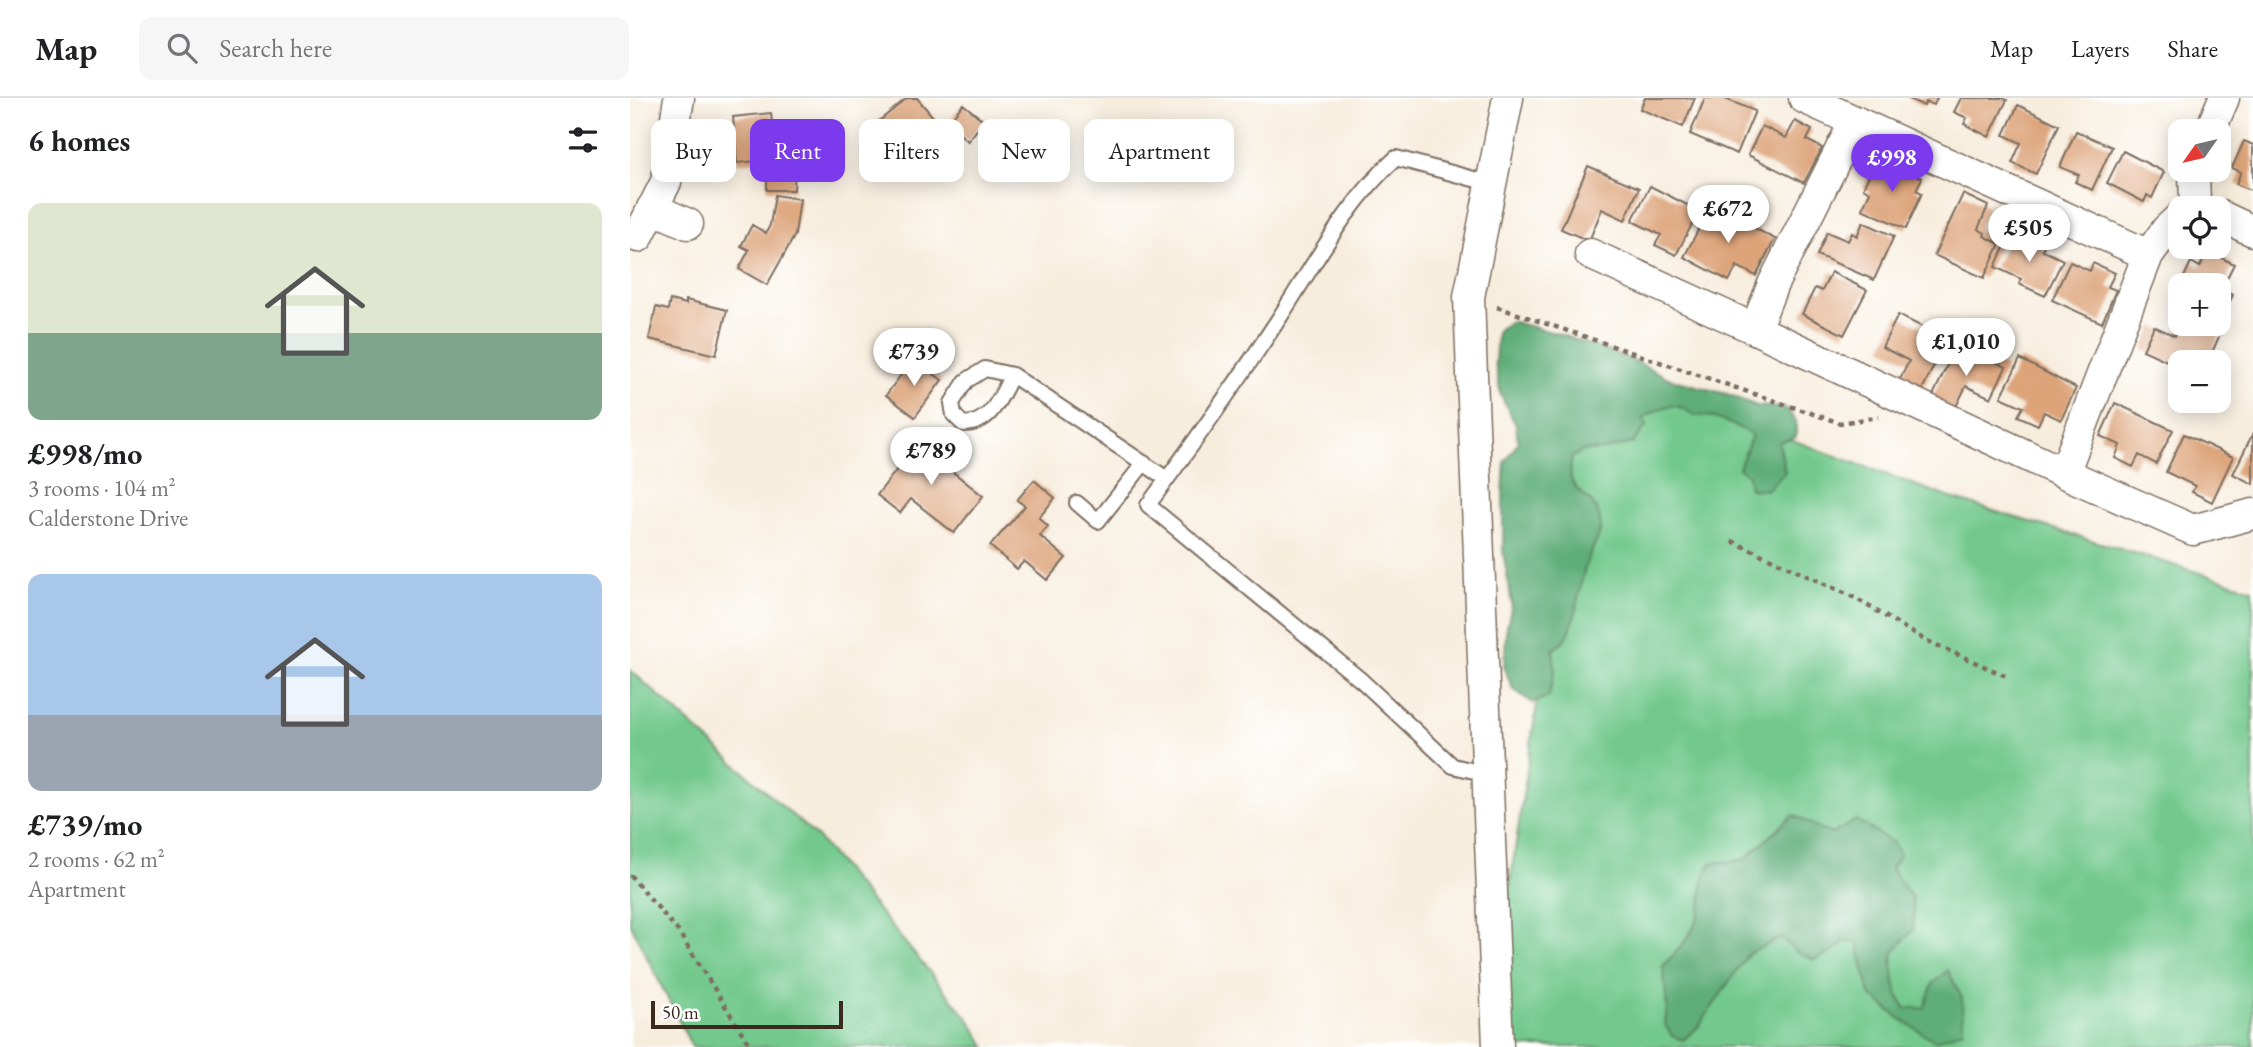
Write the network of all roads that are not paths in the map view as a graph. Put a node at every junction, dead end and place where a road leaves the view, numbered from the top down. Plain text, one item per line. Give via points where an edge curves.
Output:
1 (679, 98) edge
2 (1508, 98) edge
3 (1804, 98) edge
4 (2224, 98) edge
5 (2215, 119) edge
6 (1855, 121) junction
7 (1492, 184) junction
8 (652, 208) junction
9 (2231, 223) edge
10 (688, 224) dead end
11 (2168, 228) edge
12 (2253, 231) edge
13 (638, 237) dead end
14 (1590, 254) dead end
15 (2148, 255) junction
16 (1755, 329) junction
17 (1012, 375) junction
18 (1144, 463) junction
19 (2064, 472) junction
20 (1167, 479) junction
21 (1077, 503) dead end
22 (2253, 514) edge
23 (1487, 774) junction
24 (1498, 1047) edge

1 - 8 street via 666,182
2 - 7 street
3 - 6 street
4 - 5 street
6 - 15 street
6 - 16 street
7 - 20 lane via 1396,158 1375,177
7 - 23 street via 1469,297
8 - 10 street
8 - 13 street
9 - 12 street
11 - 15 street
14 - 16 street
15 - 19 street
16 - 19 street
17 - 17 lane via 985,369 966,382 951,403 954,415 963,424 976,424 989,415
17 - 18 lane
18 - 20 lane
18 - 21 lane via 1098,521
19 - 22 street via 2193,530
20 - 23 lane via 1148,505 1362,681 1453,766
23 - 24 street

